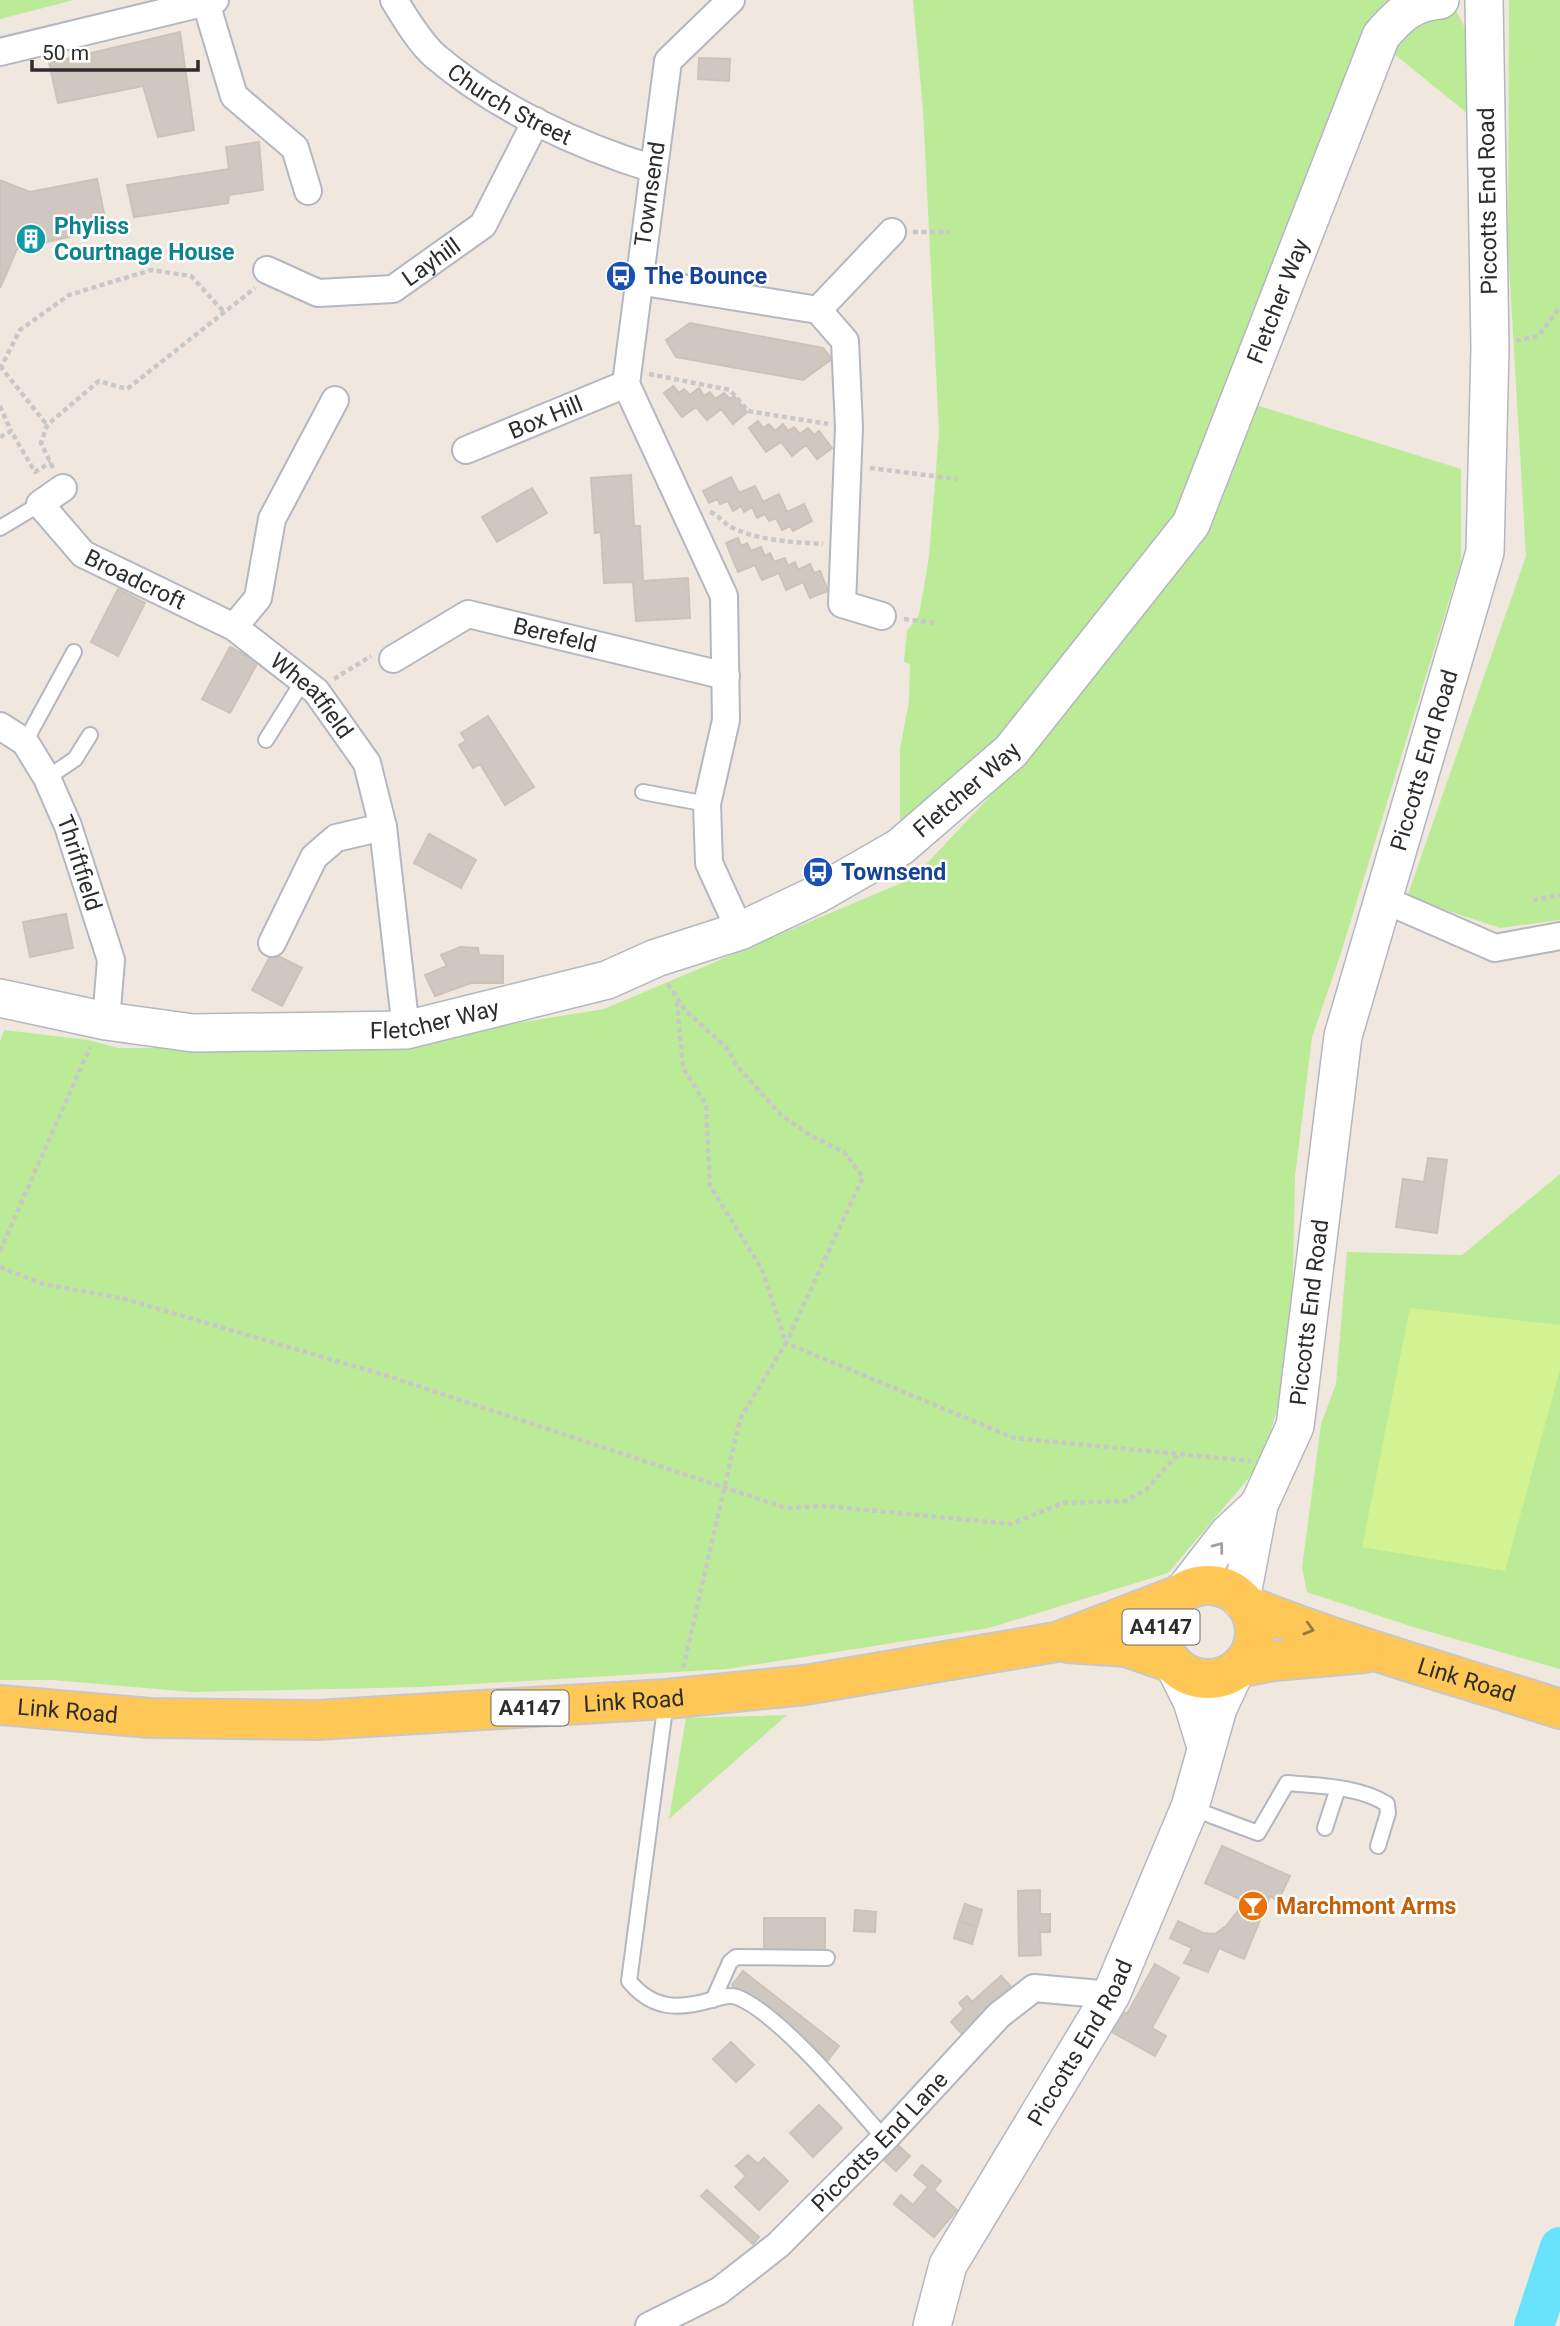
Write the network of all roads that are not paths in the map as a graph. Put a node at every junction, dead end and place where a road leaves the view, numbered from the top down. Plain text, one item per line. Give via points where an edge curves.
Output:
1 (394, 0) edge
2 (731, 0) edge
3 (1440, 0) edge
4 (1484, 0) edge
5 (211, 2) edge
6 (0, 52) edge
7 (536, 121) junction
8 (654, 169) junction
9 (308, 191) dead end
10 (892, 232) road end
11 (267, 270) road end
12 (638, 281) junction
13 (818, 310) junction
14 (626, 377) junction
15 (335, 400) dead end
16 (466, 450) dead end
17 (63, 488) road end
18 (40, 504) junction
19 (0, 528) edge
20 (882, 616) road end
21 (234, 626) junction
22 (74, 652) dead end
23 (393, 659) road end
24 (726, 676) junction
25 (310, 686) junction
26 (0, 726) edge
27 (90, 735) dead end
28 (266, 740) dead end
29 (25, 741) junction
30 (47, 778) junction
31 (643, 792) dead end
32 (707, 804) junction
33 (383, 827) junction
34 (1385, 900) junction
35 (740, 930) junction
36 (1560, 936) edge
37 (272, 943) dead end
38 (0, 998) edge
39 (106, 1021) junction
40 (406, 1030) junction
41 (1259, 1505) junction
42 (1181, 1594) junction
43 (1243, 1602) junction
44 (1056, 1642) junction
45 (1374, 1652) junction
46 (1173, 1664) junction
47 (1237, 1669) junction
48 (673, 1698) junction
49 (0, 1705) edge
50 (1560, 1709) edge
51 (1206, 1747) junction
52 (1338, 1788) junction
53 (1190, 1807) junction
54 (1325, 1828) dead end
55 (1378, 1846) dead end
56 (827, 1958) dead end
57 (1111, 1995) junction
58 (713, 2000) junction
59 (884, 2138) junction
60 (649, 2326) edge
61 (932, 2326) edge

1 - 7 street, Church Street via 433,55
2 - 8 street, Townsend via 668,61
3 - 35 street, Fletcher Way via 1420,2 1397,17 1381,36 1191,524 1012,751 900,847 818,894
4 - 34 street, Piccotts End Road via 1490,348 1485,552
5 - 6 street
5 - 9 street via 234,96 295,148
7 - 8 street, Church Street via 615,157
7 - 11 street, Layhill via 483,225 393,289 318,293
8 - 12 street, Townsend
10 - 13 street
12 - 13 street
12 - 14 street, Townsend
13 - 20 street via 845,341 849,428 842,604
14 - 16 street, Box Hill
14 - 24 street via 724,596
15 - 21 street via 272,519 258,598
17 - 18 street
18 - 19 lane
18 - 21 street, Broadcroft via 83,554
21 - 25 street, Wheatfield
22 - 29 lane
23 - 24 street, Berefeld via 468,614
24 - 32 street via 726,720
25 - 28 lane
25 - 33 street, Wheatfield via 367,763
26 - 29 street, Thriftfield
27 - 30 lane via 75,759
29 - 30 street, Thriftfield
30 - 39 street, Thriftfield via 68,826 111,960
31 - 32 lane
32 - 35 street via 709,863
33 - 37 street via 336,838 314,857
33 - 40 street, Wheatfield
34 - 36 street via 1495,947
34 - 41 street, Piccotts End Road via 1343,1036 1295,1426
35 - 40 street, Fletcher Way via 607,980
38 - 39 street, Fletcher Way
39 - 40 street, Fletcher Way via 193,1032
42 -> 41 street, Piccotts End Road via 1228,1534
41 - 43 street, Piccotts End Road
42 - 43 main road, Link Road / A4147 via 1195,1587 1220,1587
42 - 44 main road, Link Road / A4147
42 - 46 main road, A4147 via 1167,1609 1161,1628 1163,1646
43 -> 45 main road, Link Road / A4147
43 - 47 main road via 1254,1626 1254,1638
44 - 46 main road, Link Road / A4147 via 1126,1647
44 - 48 main road, Link Road / A4147 via 805,1685
45 - 47 main road, Link Road / A4147
45 - 50 main road, Link Road / A4147
46 - 47 main road, Link Road / A4147 via 1205,1679
46 - 51 street via 1192,1701
47 - 51 street, Piccotts End Road via 1221,1698
48 - 49 main road, Link Road / A4147 via 317,1720 150,1718
48 - 58 lane via 627,1976 643,1997 657,2003 690,2005
51 - 53 street, Piccotts End Road
52 - 53 lane via 1287,1783 1258,1833
52 - 54 lane
52 - 55 lane via 1387,1804
53 - 57 street, Piccotts End Road
56 - 58 lane via 736,1956
57 - 59 street, Piccotts End Lane via 1034,1988 999,2015
57 - 61 street, Piccotts End Road via 948,2265
58 - 59 lane via 734,1996 758,2010 806,2053
59 - 60 street, Piccotts End Lane via 778,2245 719,2291

